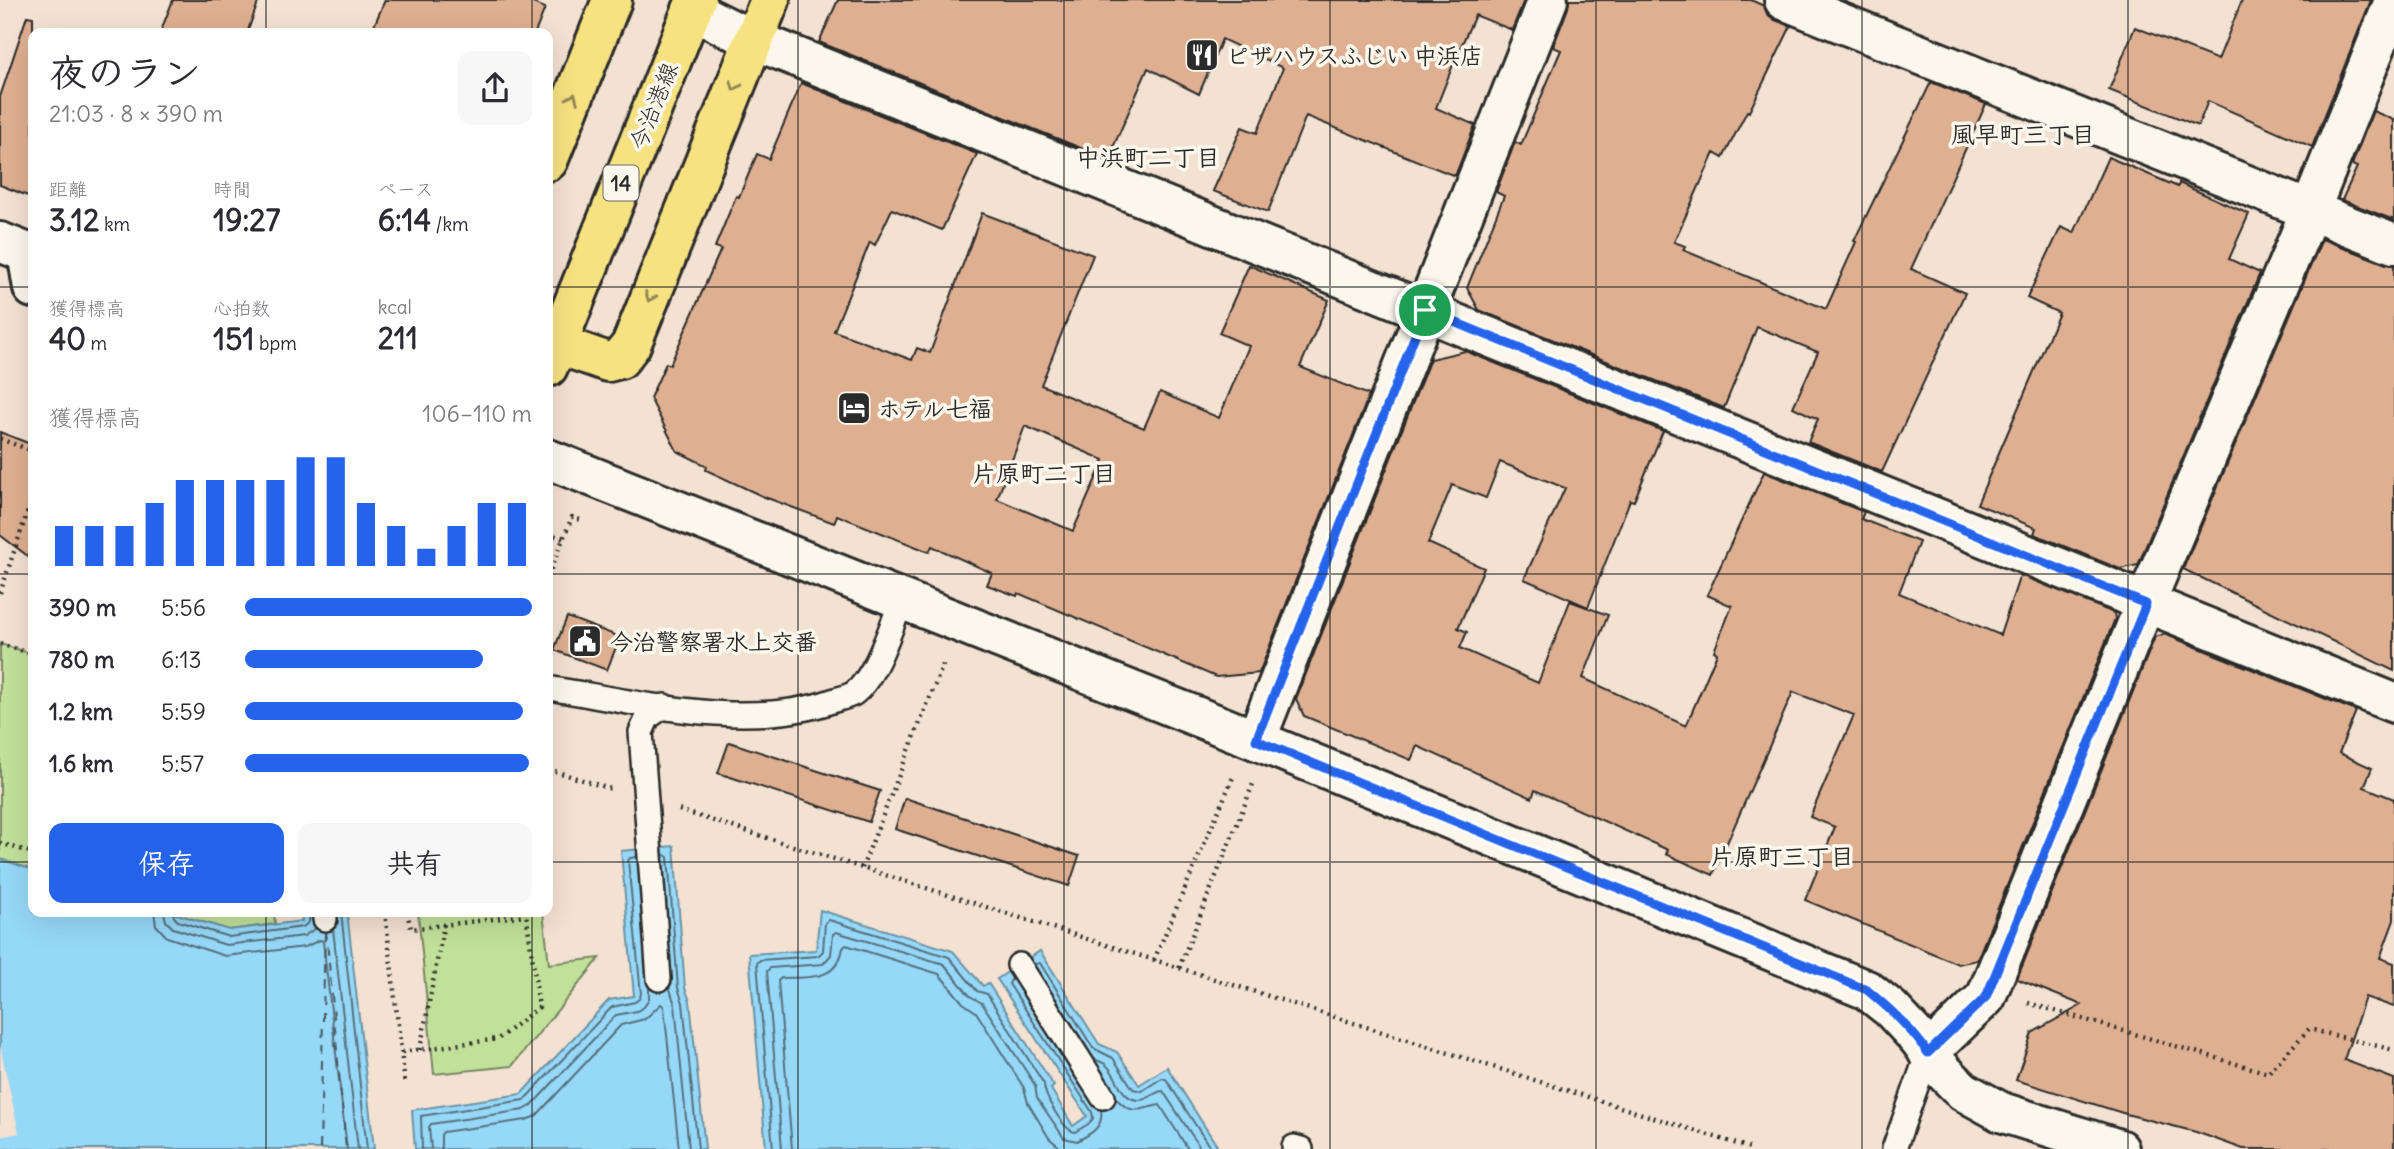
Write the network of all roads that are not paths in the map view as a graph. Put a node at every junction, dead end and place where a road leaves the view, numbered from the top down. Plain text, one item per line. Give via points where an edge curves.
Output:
1 (612, 0) edge
2 (770, 0) edge
3 (1549, 0) edge
4 (1784, 0) edge
5 (2394, 1) edge
6 (686, 3) edge
7 (754, 40) junction
8 (553, 148) edge
9 (2310, 211) junction
10 (2394, 244) edge
11 (1425, 310) junction
12 (553, 343) edge
13 (553, 352) edge
14 (553, 462) edge
15 (902, 600) junction
16 (2146, 604) junction
17 (553, 689) edge
18 (2394, 703) edge
19 (664, 706) junction
20 (1250, 761) junction
21 (1019, 965) dead end
22 (659, 979) dead end
23 (1928, 1053) junction
24 (1102, 1097) dead end
25 (1295, 1149) edge
26 (1301, 1149) edge
27 (1894, 1149) edge
28 (2119, 1149) edge

8 -> 1 main road
2 - 7 main road
3 - 11 street
4 - 9 street
5 - 9 street
6 - 7 street
6 - 12 main road, 今治港線 / 14
7 - 11 street
7 -> 13 main road via 631,345 620,359 608,362
9 - 10 street
9 - 16 street
11 - 16 street
11 - 20 street
14 - 15 street
15 - 19 lane via 870,675 852,694 813,708 763,712 711,714
15 - 20 street
16 - 18 street
16 - 23 street via 1986,997
17 - 19 lane
19 - 22 lane via 648,716 640,732
20 - 23 street via 1867,990 1891,1009
21 - 24 lane
23 - 27 lane
23 - 28 street via 1963,1091 2001,1112
25 - 26 lane

